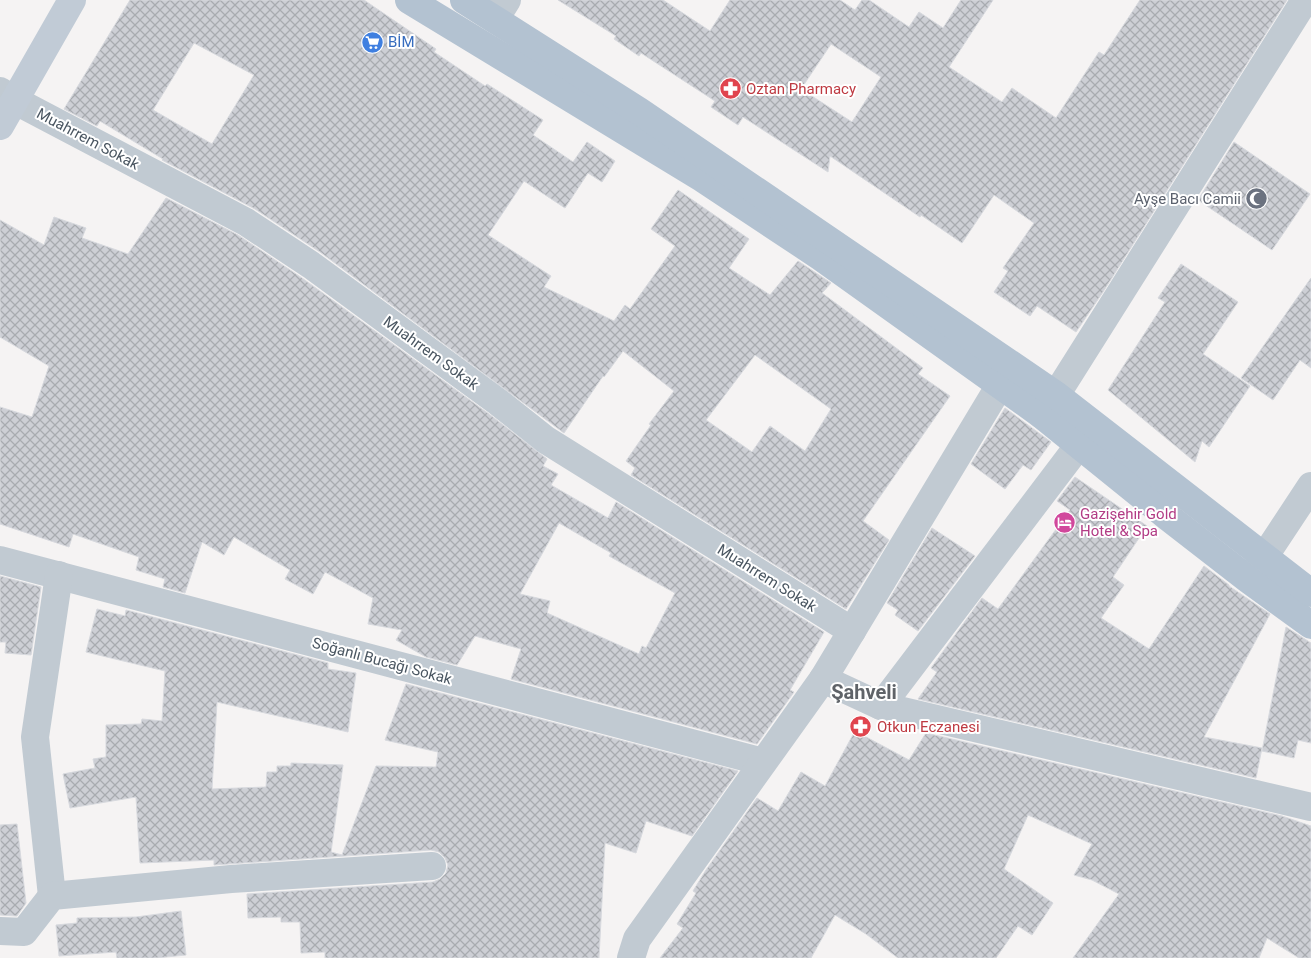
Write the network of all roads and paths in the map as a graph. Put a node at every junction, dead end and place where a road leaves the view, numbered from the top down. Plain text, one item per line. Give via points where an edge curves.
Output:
1 (72, 0) edge
2 (409, 0) edge
3 (464, 0) edge
4 (1305, 0) edge
5 (501, 10) edge
6 (7, 95) edge
7 (0, 126) edge
8 (1000, 385) junction
9 (1049, 405) junction
10 (1079, 445) junction
11 (1311, 486) edge
12 (1264, 557) junction
13 (0, 560) edge
14 (59, 576) junction
15 (1249, 580) junction
16 (1311, 593) edge
17 (1311, 625) edge
18 (852, 631) junction
19 (823, 678) junction
20 (881, 706) junction
21 (763, 762) junction
22 (1311, 807) edge
23 (432, 866) dead end
24 (52, 896) junction
25 (0, 931) edge
26 (631, 958) edge

1 - 6 street
2 - 8 main road via 702,178 821,257
3 - 5 main road
4 - 9 street
5 - 9 main road
6 - 7 street
6 - 18 street, Muahrrem Sokak via 246,222 311,265 546,440
8 - 9 main road
8 - 18 street
9 - 10 main road
9 - 12 main road
10 - 15 main road
10 - 20 street
11 - 12 street
12 - 15 street
12 - 16 main road
13 - 14 street, Soğanlı Bucağı Sokak
14 - 21 street, Soğanlı Bucağı Sokak
14 - 24 street via 35,737
15 - 17 main road
18 - 19 street
19 - 20 street
19 - 21 street
20 - 22 street
21 - 26 street via 637,939
23 - 24 street
24 - 25 street via 24,932

